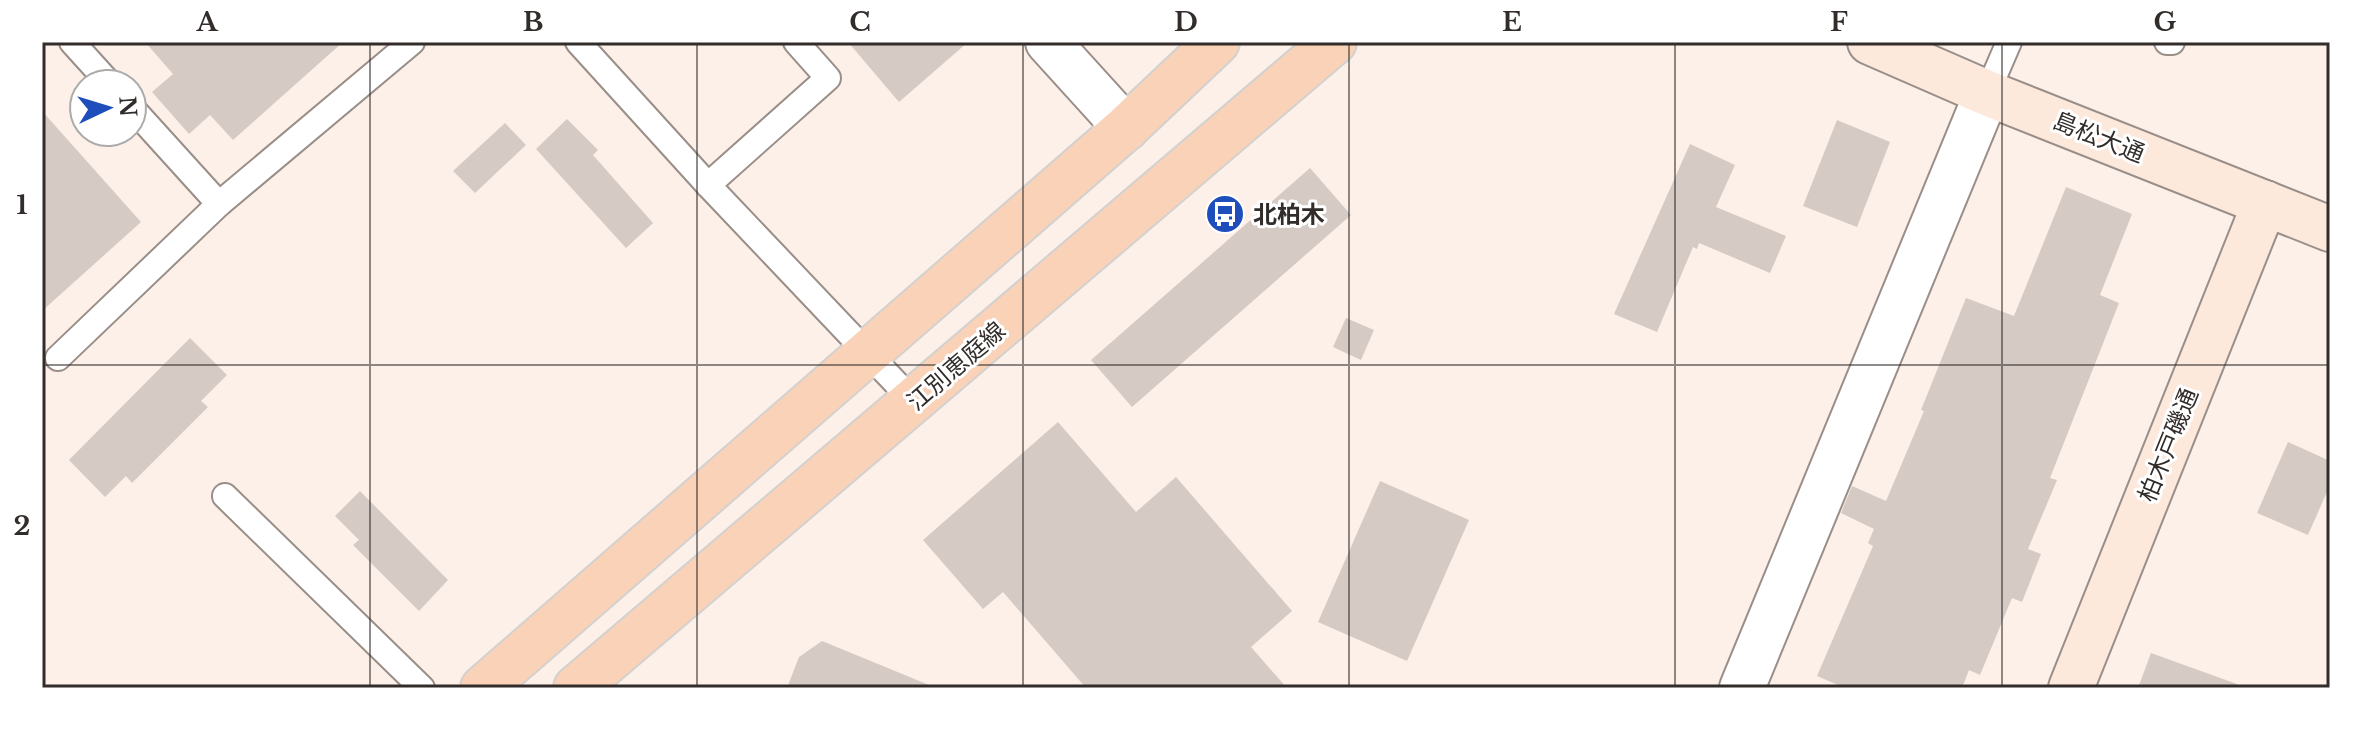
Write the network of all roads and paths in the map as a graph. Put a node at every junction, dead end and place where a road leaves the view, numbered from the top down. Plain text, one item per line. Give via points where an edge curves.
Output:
1 (72, 42) edge
2 (412, 42) edge
3 (578, 42) edge
4 (796, 42) edge
5 (1048, 42) edge
6 (1217, 42) edge
7 (1334, 42) edge
8 (1870, 42) edge
9 (2009, 42) edge
10 (96, 68) edge
11 (1987, 93) junction
12 (148, 126) edge
13 (1126, 128) junction
14 (708, 185) junction
15 (2265, 203) junction
16 (219, 204) junction
17 (2330, 229) edge
18 (868, 353) junction
19 (58, 358) dead end
20 (914, 402) junction
21 (225, 496) dead end
22 (422, 688) edge
23 (483, 688) edge
24 (576, 688) edge
25 (1742, 688) edge
26 (2071, 688) edge

1 - 10 lane
2 - 16 lane
3 - 14 lane
4 - 14 lane via 828,78
5 - 13 street
6 - 13 main road
7 - 20 main road, 江別恵庭線
8 - 11 street, 島松大通
9 - 11 lane
11 - 15 street, 島松大通
11 - 25 street
12 - 16 lane
13 - 18 main road
14 - 18 lane
15 - 17 street, 島松大通
15 - 26 street, 柏木戸磯通
16 - 19 lane
18 - 20 lane
18 - 23 main road
20 - 24 main road, 江別恵庭線
21 - 22 lane

